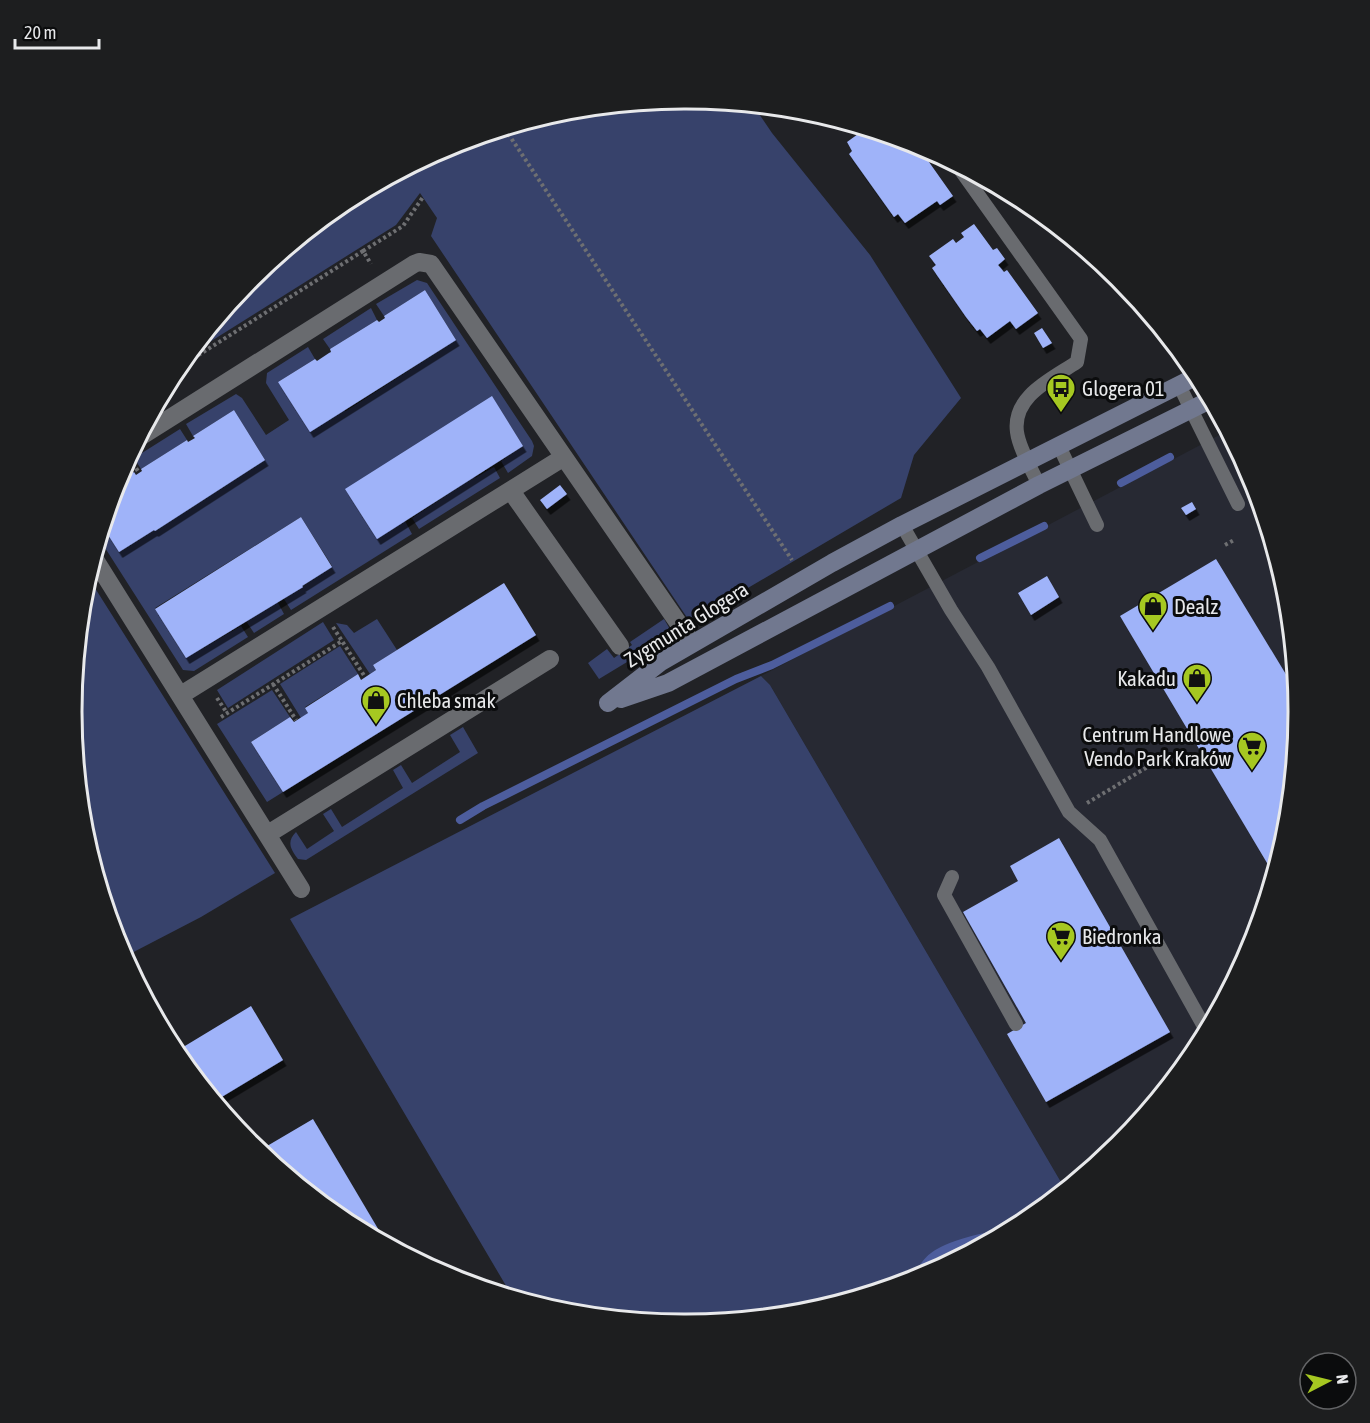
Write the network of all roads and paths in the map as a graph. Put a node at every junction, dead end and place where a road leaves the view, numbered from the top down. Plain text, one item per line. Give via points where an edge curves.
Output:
1 (509, 136) edge
2 (968, 180) edge
3 (423, 197) dead end
4 (363, 251) junction
5 (383, 283) junction
6 (201, 354) edge
7 (1188, 380) edge
8 (1179, 385) junction
9 (1203, 404) edge
10 (1191, 410) junction
11 (154, 427) edge
12 (1059, 446) junction
13 (564, 458) junction
14 (1028, 462) junction
15 (135, 466) edge
16 (1070, 469) junction
17 (139, 473) dead end
18 (1039, 485) junction
19 (511, 491) junction
20 (1238, 504) dead end
21 (902, 525) junction
22 (1097, 525) dead end
23 (1234, 540) dead end
24 (1225, 545) dead end
25 (916, 551) junction
26 (100, 568) edge
27 (798, 569) dead end
28 (322, 608) junction
29 (342, 640) junction
30 (692, 643) junction
31 (620, 646) dead end
32 (550, 659) dead end
33 (365, 677) dead end
34 (273, 684) junction
35 (181, 695) junction
36 (219, 718) dead end
37 (296, 720) dead end
38 (1166, 756) dead end
39 (1087, 803) dead end
40 (268, 834) junction
41 (952, 877) dead end
42 (301, 889) dead end
43 (1201, 1022) edge
44 (1016, 1024) dead end

1 - 27 path
2 - 14 lane via 1081,339 1077,362 1032,391 1018,410 1017,433
3 - 4 path via 403,226
4 - 5 path
4 - 6 path
5 - 11 street
5 - 13 street via 414,264 431,264
7 - 8 street, Zygmunta Glogera
8 - 10 lane
8 - 12 street, Zygmunta Glogera
9 - 10 street, Zygmunta Glogera
10 - 16 street, Zygmunta Glogera
10 - 20 lane
12 - 14 street, Zygmunta Glogera
12 - 16 lane
13 - 19 street
13 - 30 street
14 - 18 lane
14 - 21 street, Zygmunta Glogera
15 - 17 path
16 - 18 street, Zygmunta Glogera
16 - 22 lane
18 - 25 street, Zygmunta Glogera
19 - 28 street
19 - 31 street
21 - 25 lane
21 - 30 street, Zygmunta Glogera
23 - 24 path
25 - 30 street, Zygmunta Glogera via 668,683 608,703
25 - 43 lane via 988,667 1069,812 1100,840
26 - 35 street
28 - 29 path
28 - 35 street
29 - 33 path
29 - 34 path
32 - 40 street
34 - 36 path
34 - 37 path
35 - 40 street
38 - 39 path
40 - 42 street
41 - 44 lane via 944,895

